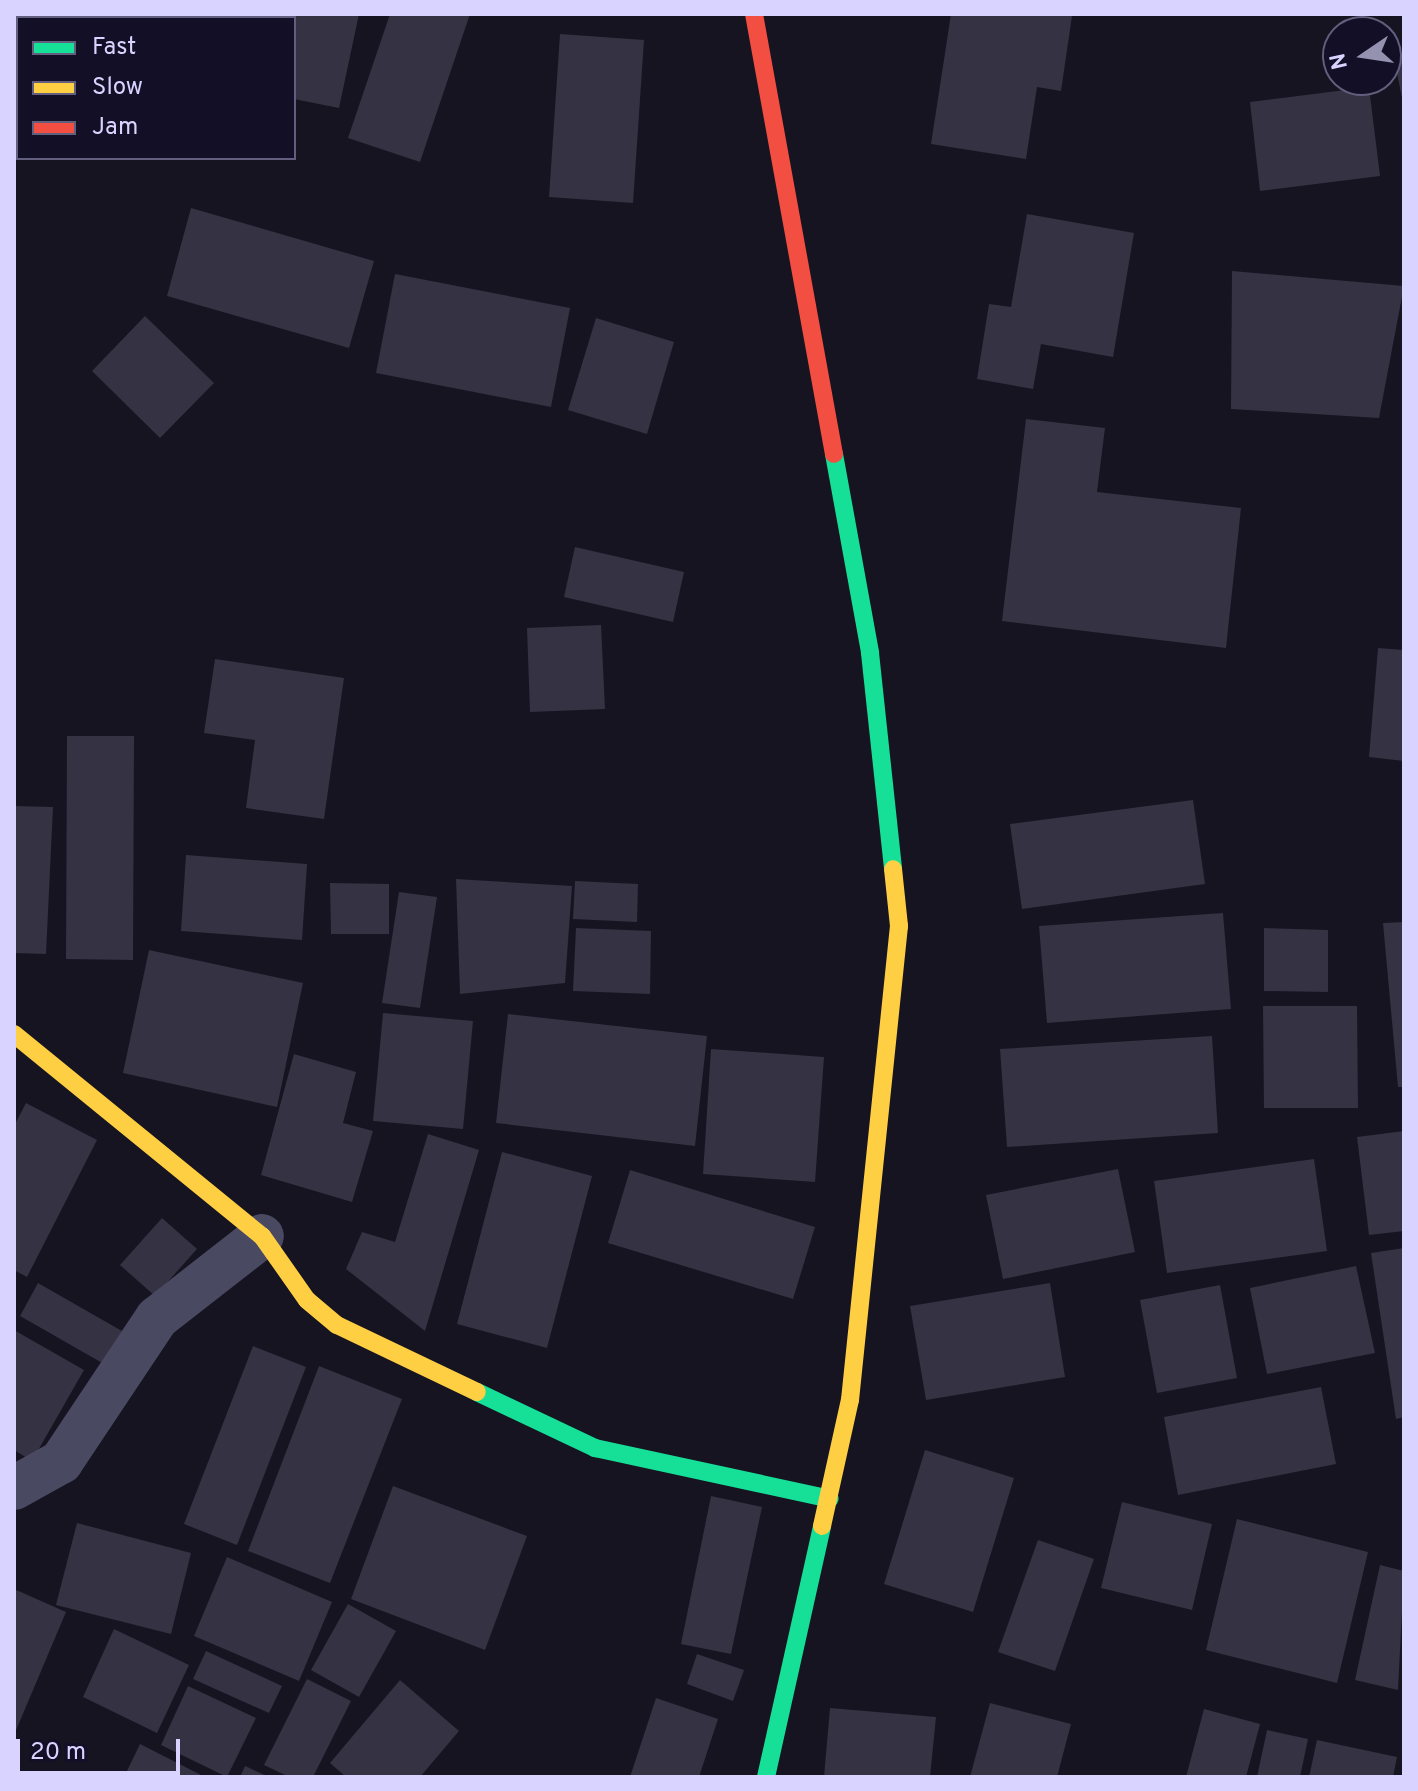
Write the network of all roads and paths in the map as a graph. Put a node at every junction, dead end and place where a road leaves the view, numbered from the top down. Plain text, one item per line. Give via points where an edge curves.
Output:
1 (754, 14) edge
2 (14, 1034) edge
3 (262, 1236) junction
4 (14, 1488) edge
5 (830, 1499) junction
6 (766, 1777) edge

1 - 5 street via 870,653 899,926 850,1400
2 - 3 street
3 - 4 street via 157,1318 61,1462
3 - 5 street via 307,1300 337,1325 464,1390 595,1448
5 - 6 street

